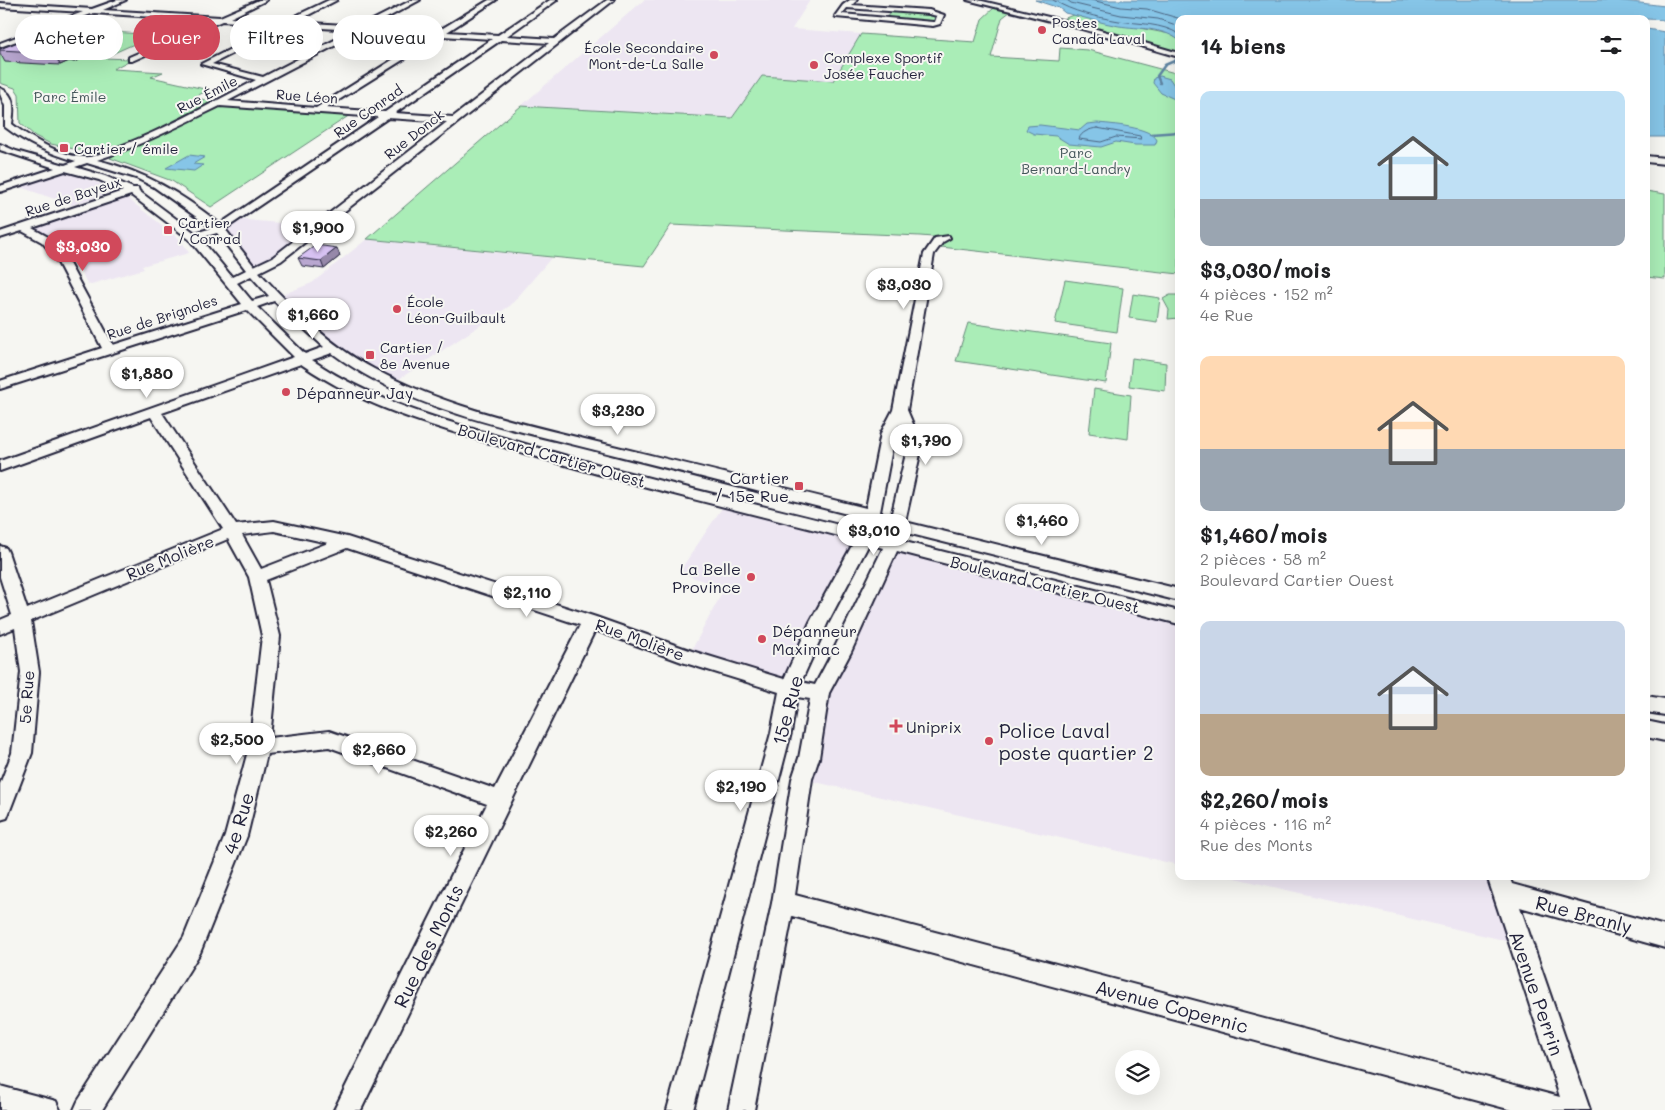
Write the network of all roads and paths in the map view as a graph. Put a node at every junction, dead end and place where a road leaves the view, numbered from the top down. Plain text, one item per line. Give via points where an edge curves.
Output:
1 (123, 0) edge
2 (264, 0) edge
3 (334, 0) edge
4 (417, 0) edge
5 (493, 0) edge
6 (554, 0) edge
7 (611, 0) edge
8 (854, 0) edge
9 (970, 0) edge
10 (845, 3) edge
11 (0, 4) edge
12 (94, 11) junction
13 (150, 15) edge
14 (304, 15) edge
15 (390, 15) edge
16 (220, 20) joint
17 (230, 21) edge
18 (444, 30) edge
19 (444, 34) edge
20 (499, 38) junction
21 (555, 41) junction
22 (0, 45) edge
23 (333, 45) edge
24 (230, 52) edge
25 (1175, 54) edge
26 (396, 60) edge
27 (205, 64) joint
28 (265, 80) junction
29 (0, 90) edge
30 (217, 103) junction
31 (318, 110) junction
32 (386, 115) junction
33 (454, 120) junction
34 (0, 147) edge
35 (1650, 159) edge
36 (1665, 161) edge
37 (84, 162) junction
38 (67, 167) junction
39 (154, 184) junction
40 (0, 189) edge
41 (132, 191) junction
42 (23, 227) junction
43 (219, 229) junction
44 (0, 235) edge
45 (193, 237) junction
46 (946, 238) dead end
47 (253, 272) junction
48 (230, 282) junction
49 (276, 297) junction
50 (249, 305) junction
51 (333, 348) junction
52 (109, 350) junction
53 (304, 359) junction
54 (0, 385) edge
55 (900, 410) junction
56 (154, 411) junction
57 (0, 466) edge
58 (872, 515) junction
59 (232, 531) junction
60 (895, 536) junction
61 (864, 538) junction
62 (347, 542) junction
63 (0, 552) edge
64 (257, 577) junction
65 (1175, 594) edge
66 (1175, 617) edge
67 (22, 618) junction
68 (590, 622) junction
69 (0, 627) edge
70 (789, 688) junction
71 (820, 693) junction
72 (1650, 705) edge
73 (1665, 707) edge
74 (1650, 729) edge
75 (1665, 732) edge
76 (259, 747) junction
77 (500, 800) junction
78 (0, 810) edge
79 (1501, 884) edge
80 (783, 903) junction
81 (1665, 937) edge
82 (0, 1099) edge
83 (47, 1110) edge
84 (87, 1110) edge
85 (347, 1110) edge
86 (680, 1110) edge
87 (741, 1110) edge
88 (1561, 1110) edge
89 (1577, 1110) edge

1 - 12 street
2 - 16 street
3 - 14 street
4 - 15 street, Rue Émile
5 - 18 street
6 - 20 street, Rue Conrad
7 - 21 street, Rue Donck
8 - 10 street
9 - 25 street via 1084,27
10 - 10 street via 838,16 933,24 938,23 941,15
11 - 12 street
12 - 13 street
12 - 22 street
16 - 17 street
19 - 20 street
20 - 21 street
20 - 32 street, Rue Conrad
21 - 33 street, Rue Donck
23 - 28 street, Rue Émile
24 - 27 street
26 - 31 street
27 - 28 street, Rue Léon
28 - 30 street, Rue Émile
29 - 37 street, Boulevard Cartier Ouest via 10,105 8,125 17,135 40,148
30 - 31 street, Rue Léon
30 - 37 street, Rue Émile via 168,129
31 - 32 street, Rue Léon
32 - 33 street, Rue Léon
32 - 43 street, Rue Conrad
33 - 47 street, Rue Donck via 277,259
34 - 38 street, Boulevard Cartier Ouest
35 - 36 street
37 - 38 street, Rue Émile
37 - 39 street, Boulevard Cartier Ouest via 115,168
38 - 40 street, Rue Émile
38 - 41 street, Boulevard Cartier Ouest
39 - 41 street, Rue de Bayeux
39 - 43 street, Boulevard Cartier Ouest
41 - 42 street, Rue de Bayeux
41 - 45 street, Boulevard Cartier Ouest
42 - 44 street, Rue de Bayeux
42 - 52 street via 46,240 60,256
43 - 45 street, Rue Conrad
43 - 47 street, Boulevard Cartier Ouest
45 - 48 street, Boulevard Cartier Ouest
46 - 55 street, 15e Rue via 939,240 929,254
47 - 48 street, Rue Donck
47 - 49 street, Boulevard Cartier Ouest
48 - 50 street, Boulevard Cartier Ouest
49 - 50 street, Rue de Brignoles
49 - 51 street, Boulevard Cartier Ouest
50 - 52 street, Rue de Brignoles
50 - 53 street, Boulevard Cartier Ouest
51 - 53 street
51 - 58 street, Boulevard Cartier Ouest via 393,383 446,405 501,422
52 - 54 street, Rue de Brignoles
53 - 56 street
53 - 61 street, Boulevard Cartier Ouest via 370,397 426,419 549,456
55 - 58 street, 15e Rue via 888,433
55 - 60 street, 15e Rue via 915,445
56 - 57 street
56 - 59 street, 4e Rue
58 - 60 street, Boulevard Cartier Ouest
58 - 61 street, 15e Rue
59 - 62 street, Rue Molière via 274,526
59 - 64 street, 4e Rue
59 - 67 street, Rue Molière
60 - 61 street, Boulevard Cartier Ouest
60 - 65 street, Boulevard Cartier Ouest
60 - 66 street, Boulevard Cartier Ouest
60 - 71 street, 15e Rue
61 - 70 street, 15e Rue via 819,622
62 - 64 street
62 - 68 street, Rue Molière
63 - 67 street, 5e Rue
64 - 76 street, 4e Rue via 271,636
67 - 69 street, Rue Molière
67 - 78 street, 5e Rue via 30,672 22,753
68 - 70 street, Rue Molière
68 - 77 street, Rue des Monts
70 - 71 street, Rue Molière
70 - 86 street, 15e Rue via 781,733
71 - 80 street, 15e Rue via 809,758 802,779
72 - 73 street
74 - 75 street
76 - 77 street via 329,739
76 - 84 street, 4e Rue via 236,836 192,944
77 - 85 street, Rue des Monts
79 - 81 street, Rue Branly
79 - 89 street, Avenue Perrin
80 - 87 street, 15e Rue
80 - 88 street, Avenue Copernic
82 - 83 street

